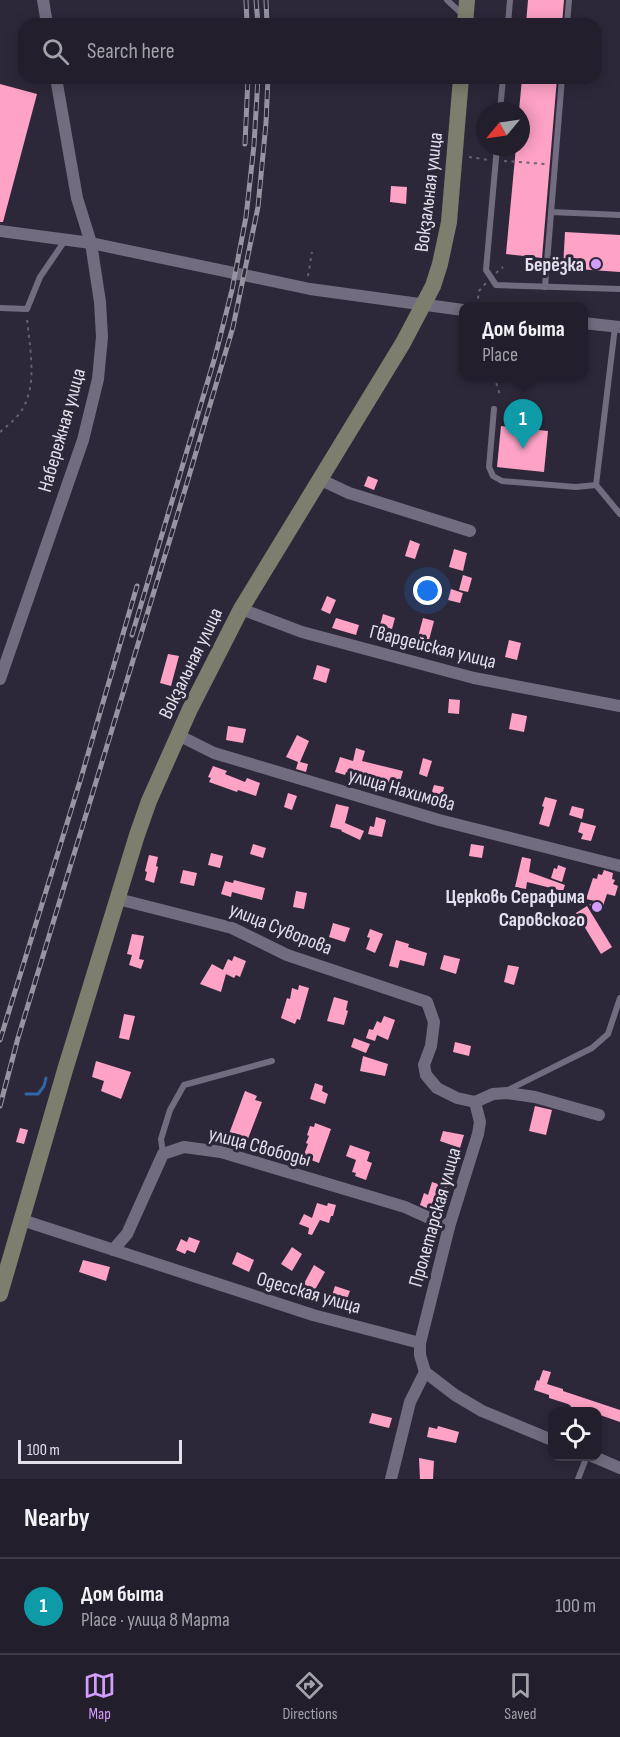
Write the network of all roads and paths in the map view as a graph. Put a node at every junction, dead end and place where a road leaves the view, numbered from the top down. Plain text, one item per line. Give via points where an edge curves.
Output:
1 (43, 0) edge
2 (447, 0) edge
3 (467, 0) edge
4 (510, 0) edge
5 (569, 0) edge
6 (46, 18) edge
7 (462, 18) edge
8 (465, 18) edge
9 (508, 18) edge
10 (568, 18) edge
11 (57, 84) edge
12 (460, 84) edge
13 (502, 84) edge
14 (562, 84) edge
15 (501, 102) edge
16 (496, 156) edge
17 (469, 157) dead end
18 (496, 160) junction
19 (555, 164) junction
20 (551, 212) junction
21 (620, 214) edge
22 (0, 231) edge
23 (66, 239) junction
24 (91, 243) junction
25 (312, 252) dead end
26 (309, 284) junction
27 (545, 287) junction
28 (620, 289) edge
29 (424, 304) junction
30 (0, 308) edge
31 (27, 309) junction
32 (459, 309) edge
33 (588, 323) edge
34 (617, 326) edge
35 (496, 380) edge
36 (500, 395) dead end
37 (494, 409) dead end
38 (0, 432) edge
39 (319, 479) junction
40 (596, 485) junction
41 (620, 514) edge
42 (470, 531) dead end
43 (241, 609) junction
44 (0, 680) edge
45 (620, 706) edge
46 (178, 735) junction
47 (620, 866) edge
48 (118, 899) junction
49 (620, 998) edge
50 (272, 1061) dead end
51 (501, 1094) junction
52 (475, 1102) junction
53 (599, 1115) dead end
54 (164, 1154) junction
55 (22, 1220) junction
56 (449, 1227) junction
57 (113, 1250) junction
58 (0, 1294) edge
59 (420, 1342) junction
60 (425, 1371) junction
61 (548, 1438) edge
62 (602, 1460) edge
63 (585, 1461) edge
64 (620, 1468) edge
65 (391, 1479) edge
66 (578, 1479) edge

1 - 6 street
2 - 7 lane
3 - 8 main road
4 - 9 lane
5 - 10 lane
11 - 24 street, Набережная улица via 77,198
12 - 29 main road, Вокзальная улица via 449,222 440,264
13 - 15 lane
14 - 19 lane
16 - 18 lane
17 - 18 path
18 - 19 path
18 - 27 lane via 486,270 496,285
19 - 20 lane
20 - 21 lane
20 - 27 lane
22 - 23 street
23 - 24 street
23 - 31 lane via 40,277
24 - 26 street
24 - 44 street, Набережная улица via 102,338 98,379 82,440
25 - 26 path
26 - 29 street
27 - 28 lane
29 - 32 street
29 - 39 main road, Вокзальная улица
30 - 31 lane
31 - 38 path via 32,372 27,399 16,419
33 - 34 street
34 - 40 lane
35 - 36 path
37 - 40 lane via 489,467 493,476 502,481 576,488
39 - 42 street via 349,493
39 - 43 main road, Вокзальная улица
40 - 41 lane
43 - 45 street, Гвардейская улица via 302,632 474,678
43 - 46 main road, Вокзальная улица
46 - 47 street, улица Нахимова via 213,753 439,820
46 - 48 main road, Вокзальная улица via 136,835
48 - 52 street, улица Суворова via 232,928 287,955 427,1002 434,1022 424,1065 426,1075 437,1088
48 - 55 main road, Вокзальная улица
49 - 51 lane via 609,1034 592,1048
50 - 54 lane via 184,1085 170,1110 161,1139
51 - 52 street
51 - 53 street via 535,1096
52 - 56 street, Пролетарская улица via 480,1122 478,1134
54 - 56 street, улица Свободы via 184,1147 222,1152 405,1207
54 - 57 street via 127,1234
55 - 57 street, Одесская улица
55 - 58 main road, Вокзальная улица
56 - 59 street, Пролетарская улица
57 - 59 street, Одесская улица via 313,1315
59 - 60 street
60 - 61 street via 482,1411
60 - 65 street via 410,1402
62 - 64 street
63 - 66 lane

